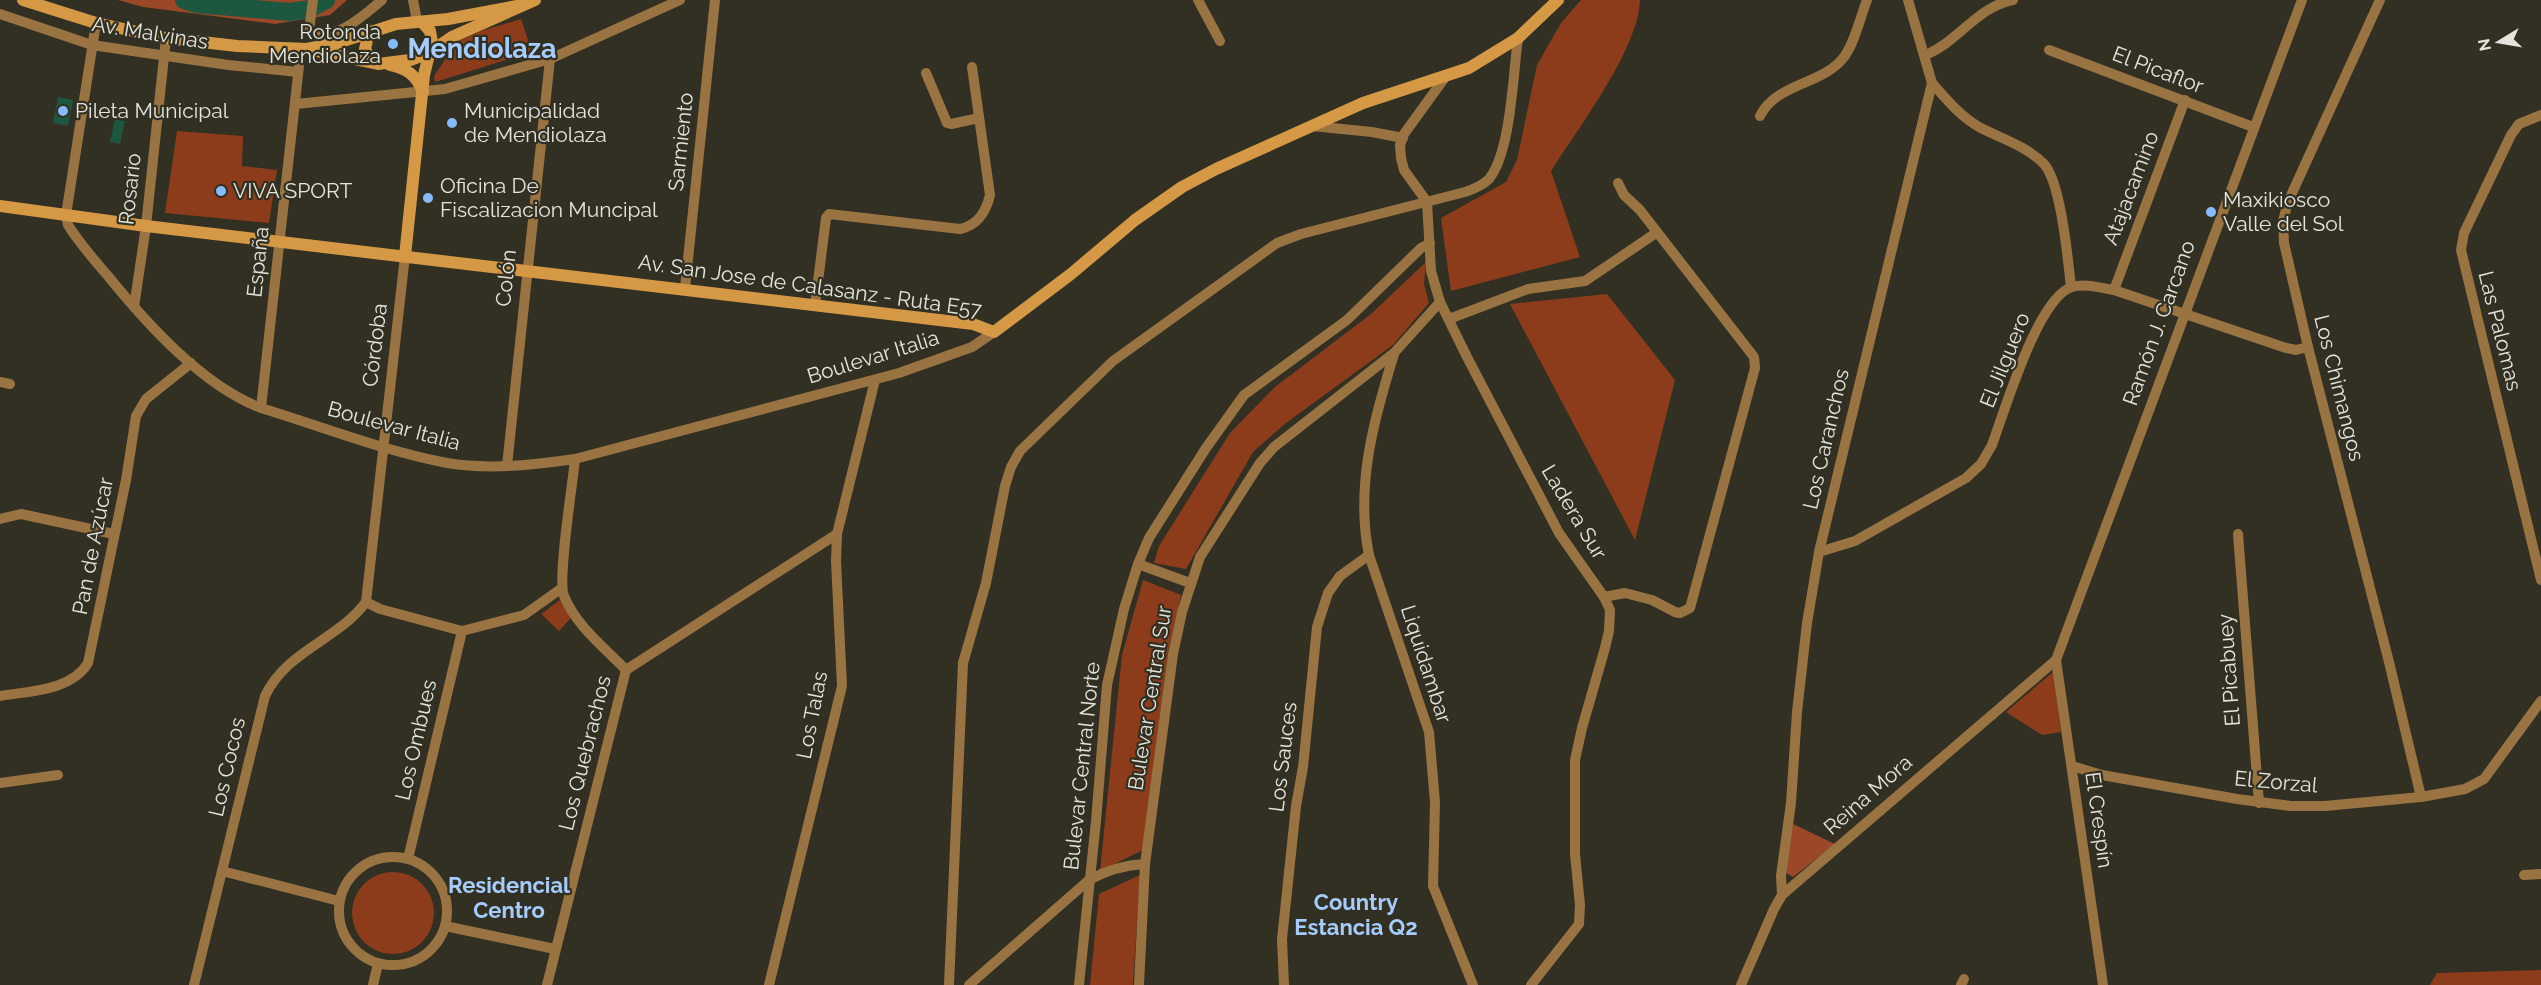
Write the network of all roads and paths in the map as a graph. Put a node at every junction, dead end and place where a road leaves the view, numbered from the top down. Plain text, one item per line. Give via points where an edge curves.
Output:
1 (23, 0) edge
2 (312, 0) edge
3 (382, 0) edge
4 (413, 0) edge
5 (535, 0) edge
6 (681, 0) edge
7 (715, 0) edge
8 (1198, 0) edge
9 (1558, 0) edge
10 (1867, 0) edge
11 (1908, 0) edge
12 (2013, 0) edge
13 (2302, 0) edge
14 (2380, 0) edge
15 (522, 5) junction
16 (0, 14) edge
17 (96, 22) junction
18 (420, 22) junction
19 (369, 31) junction
20 (166, 38) junction
21 (1518, 38) junction
22 (1220, 41) dead end
23 (92, 45) junction
24 (304, 49) junction
25 (2049, 50) dead end
26 (429, 53) junction
27 (1926, 55) junction
28 (164, 56) junction
29 (550, 58) junction
30 (382, 64) junction
31 (972, 67) dead end
32 (298, 72) junction
33 (926, 73) dead end
34 (1446, 76) junction
35 (1932, 83) junction
36 (423, 93) junction
37 (2185, 100) junction
38 (296, 104) junction
39 (2541, 115) edge
40 (1760, 116) dead end
41 (979, 118) junction
42 (1312, 126) junction
43 (2253, 127) junction
44 (1402, 138) junction
45 (1618, 183) dead end
46 (1427, 202) junction
47 (0, 206) edge
48 (66, 215) junction
49 (146, 226) junction
50 (1656, 233) junction
51 (280, 241) junction
52 (1430, 243) junction
53 (405, 256) junction
54 (526, 270) junction
55 (2071, 287) junction
56 (685, 288) junction
57 (2114, 290) junction
58 (1440, 302) junction
59 (815, 305) junction
60 (134, 307) junction
61 (2183, 315) junction
62 (1449, 319) junction
63 (994, 332) junction
64 (2308, 347) junction
65 (1394, 353) junction
66 (191, 363) junction
67 (875, 380) junction
68 (261, 408) junction
69 (382, 446) junction
70 (575, 459) junction
71 (507, 466) junction
72 (0, 519) edge
73 (114, 534) junction
74 (837, 534) junction
75 (2238, 534) dead end
76 (1819, 552) junction
77 (1369, 555) junction
78 (1138, 564) junction
79 (2541, 580) edge
80 (1190, 583) junction
81 (562, 588) junction
82 (1604, 597) junction
83 (366, 602) junction
84 (462, 631) junction
85 (2056, 660) junction
86 (626, 670) junction
87 (0, 696) edge
88 (2541, 701) edge
89 (2072, 766) junction
90 (58, 775) dead end
91 (0, 783) edge
92 (2421, 797) junction
93 (2259, 803) junction
94 (408, 859) junction
95 (1145, 864) junction
96 (222, 871) junction
97 (2541, 874) edge
98 (2524, 875) dead end
99 (1089, 880) junction
100 (1782, 895) junction
101 (339, 901) junction
102 (445, 926) junction
103 (555, 949) junction
104 (378, 964) junction
105 (195, 985) edge
106 (373, 985) edge
107 (547, 985) edge
108 (769, 985) edge
109 (950, 985) edge
110 (969, 985) edge
111 (1078, 985) edge
112 (1138, 985) edge
113 (1284, 985) edge
114 (1473, 985) edge
115 (1531, 985) edge
116 (1741, 985) edge
117 (2103, 985) edge

1 - 17 street
2 - 3 street via 311,33 332,32 353,23
4 - 18 street
5 - 15 street
6 - 29 street
7 - 56 street, Sarmiento
8 - 22 street
9 - 21 street, Av. San Jose de Calasanz - Ruta E57
10 - 40 street via 1843,58 1777,96
11 - 27 street, Los Caranchos
12 - 27 street via 1988,9 1950,42
13 - 43 street, Ramón J. Carcano
14 - 64 street, Los Chimangos via 2288,202 2283,221 2284,243
15 - 18 street
15 - 26 street via 452,37
16 - 23 street, Av. Malvinas
17 - 20 street
17 - 23 street
18 - 19 street
18 - 26 street, Córdoba via 432,36
19 - 24 street via 337,43
19 - 30 street via 365,50 371,60
20 - 24 street
20 - 28 street, Rosario
21 - 34 street, Av. San Jose de Calasanz - Ruta E57 via 1469,68
21 - 46 street via 1505,142 1497,167 1484,184
23 - 28 street, Av. Malvinas
23 - 48 street
24 - 30 street
24 - 32 street, España
25 - 37 street, El Picaflor
26 - 30 street
26 - 36 street, Córdoba
27 - 35 street, Los Caranchos
28 - 32 street, Av. Malvinas
28 - 49 street, Rosario
29 - 36 street
29 - 54 street, Colón
30 - 36 street via 409,71
31 - 41 street
32 - 38 street, España
33 - 41 street via 947,123
34 - 42 street, Av. San Jose de Calasanz - Ruta E57 via 1376,97
34 - 44 street
35 - 55 street via 1969,120 2033,155 2048,169 2057,196
35 - 76 street, Los Caranchos
36 - 38 street
36 - 53 street, Córdoba
37 - 43 street, El Picaflor
37 - 57 street, Atajacamino
38 - 51 street, España
39 - 79 street, Las Palomas via 2519,124 2511,135 2464,233 2461,250
41 - 59 street via 990,195 980,218 960,229 829,214
42 - 44 street
42 - 63 street, Av. San Jose de Calasanz - Ruta E57 via 1215,169 1162,200
43 - 61 street, Ramón J. Carcano
44 - 46 street via 1404,170
45 - 50 street
46 - 52 street, Ladera Sur
46 - 109 street via 1277,243 1120,355 1020,451 1005,486 983,592 964,655
47 - 48 street, Av. San Jose de Calasanz - Ruta E57
48 - 49 street, Av. San Jose de Calasanz - Ruta E57
48 - 60 street, Boulevar Italia via 75,237
49 - 51 street, Av. San Jose de Calasanz - Ruta E57
49 - 60 street, Rosario
50 - 62 street via 1585,281 1528,288
50 - 82 street via 1754,357 1755,368 1690,608 1675,612 1652,600 1625,593
51 - 53 street, Av. San Jose de Calasanz - Ruta E57
51 - 68 street, España
52 - 58 street, Ladera Sur via 1431,272
52 - 78 street, Bulevar Central Norte via 1341,325 1244,395 1159,520
53 - 54 street, Av. San Jose de Calasanz - Ruta E57
53 - 69 street, Córdoba
54 - 56 street, Av. San Jose de Calasanz - Ruta E57
54 - 71 street, Colón
55 - 57 street
55 - 76 street, El Jilguero via 2052,301 2039,321 1992,445 1981,464 1966,478 1856,541
56 - 59 street, Av. San Jose de Calasanz - Ruta E57
57 - 61 street
58 - 62 street, Ladera Sur
58 - 65 street, Bulevar Central Sur
59 - 63 street, Av. San Jose de Calasanz - Ruta E57 via 973,324
60 - 66 street, Boulevar Italia
61 - 64 street via 2286,348
61 - 85 street, Ramón J. Carcano
62 - 82 street, Ladera Sur via 1559,533
63 - 67 street, Boulevar Italia via 972,347
64 - 92 street, Los Chimangos
65 - 77 street, Liquidambar via 1368,451 1364,506
65 - 80 street, Bulevar Central Sur via 1274,447 1200,557
66 - 68 street, Boulevar Italia via 240,399
66 - 73 street, Pan de Azúcar via 140,407
67 - 70 street, Boulevar Italia
67 - 74 street, Los Talas
68 - 69 street, Boulevar Italia
69 - 71 street, Boulevar Italia via 448,463
69 - 83 street, Córdoba
70 - 71 street, Boulevar Italia
70 - 81 street
72 - 73 street via 21,514
73 - 87 street, Pan de Azúcar via 91,653 84,669 65,683
74 - 86 street, Los Quebrachos
74 - 108 street, Los Talas via 842,686
75 - 93 street, El Picabuey
76 - 100 street, Los Caranchos via 1797,712
77 - 113 street, Los Sauces via 1340,576 1328,593 1317,627 1282,939
77 - 114 street, Liquidambar via 1430,732 1435,802 1433,886
78 - 80 street
78 - 99 street, Bulevar Central Norte via 1107,685
80 - 95 street, Bulevar Central Sur via 1173,654
81 - 84 street via 524,615
81 - 86 street via 586,631
82 - 115 street, Ladera Sur via 1610,610 1609,631 1575,767 1580,916 1575,930
83 - 84 street
83 - 96 street, Los Cocos via 273,680 265,696
84 - 94 street, Los Ombues
85 - 89 street, El Crespín
85 - 100 street, Reina Mora
86 - 103 street, Los Quebrachos
88 - 92 street, El Zorzal via 2491,771 2477,783
89 - 93 street, El Zorzal via 2102,776
89 - 117 street, El Crespín
90 - 91 street
92 - 93 street, El Zorzal via 2325,806
94 - 101 street via 393,856 364,864 348,880
94 - 102 street via 423,866 440,885 447,909
95 - 99 street via 1101,873
95 - 112 street, Bulevar Central Sur
96 - 101 street
96 - 105 street, Los Cocos
97 - 98 street
99 - 110 street
99 - 111 street, Bulevar Central Norte
100 - 116 street, Reina Mora
101 - 104 street via 342,933 351,947
102 - 103 street
102 - 104 street via 427,954 395,966
103 - 107 street, Los Quebrachos
104 - 106 street

